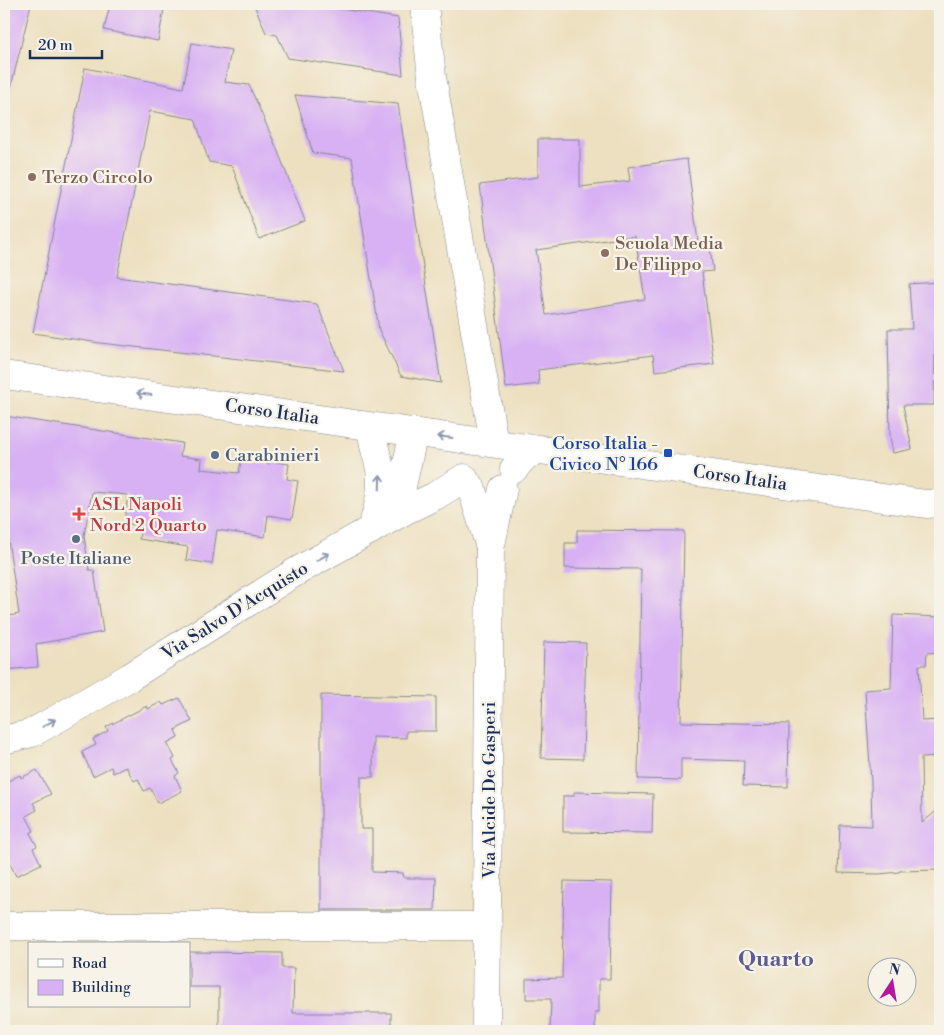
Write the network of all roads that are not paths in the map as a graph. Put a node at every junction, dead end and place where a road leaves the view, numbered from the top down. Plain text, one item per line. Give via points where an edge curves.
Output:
1 (424, 4) edge
2 (4, 375) edge
3 (373, 427) junction
4 (414, 432) junction
5 (494, 443) junction
6 (540, 449) junction
7 (508, 479) junction
8 (468, 482) junction
9 (940, 503) edge
10 (402, 512) junction
11 (371, 530) junction
12 (490, 549) junction
13 (4, 740) edge
14 (4, 926) edge
15 (488, 926) junction
16 (486, 1031) edge

1 - 5 street via 432,77
3 -> 2 street, Corso Italia
3 - 4 street, Corso Italia
11 -> 3 street via 378,511 380,470 372,439
5 -> 4 street, Corso Italia
4 - 10 street via 402,486
5 - 6 street, Corso Italia
5 - 7 street via 502,446 512,460
5 - 8 street via 484,442 468,452 462,469
6 - 7 street via 525,456
6 - 9 street, Corso Italia via 926,504
7 - 8 street via 493,493 481,493
7 - 12 street, Via Alcide De Gasperi
8 - 10 street, Via Salvo D'Acquisto
8 - 12 street, Via Alcide De Gasperi
10 - 11 street, Via Salvo D'Acquisto
13 -> 11 street, Via Salvo D'Acquisto via 32,733 73,710 294,573
12 - 15 street, Via Alcide De Gasperi
14 - 15 street
15 - 16 street, Via Alcide De Gasperi

